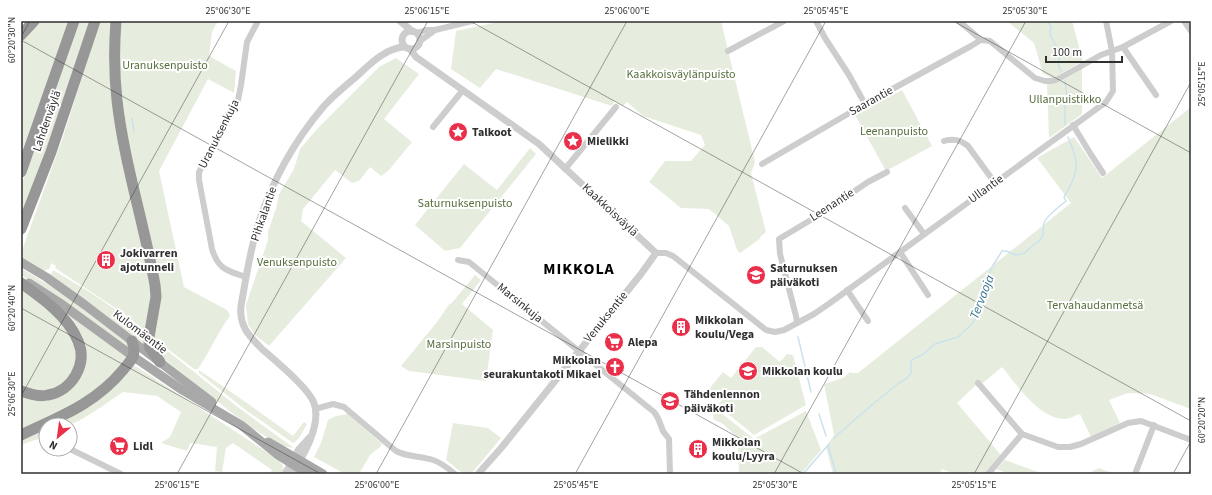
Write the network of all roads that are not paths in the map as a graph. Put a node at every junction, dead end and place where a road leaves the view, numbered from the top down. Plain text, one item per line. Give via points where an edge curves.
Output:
1 (34, 21) edge
2 (74, 21) edge
3 (95, 21) edge
4 (116, 21) edge
5 (258, 21) edge
6 (398, 21) edge
7 (472, 21) edge
8 (784, 21) edge
9 (816, 21) edge
10 (959, 21) edge
11 (1106, 21) edge
12 (1171, 21) edge
13 (1184, 21) edge
14 (434, 30) junction
15 (1191, 31) edge
16 (414, 32) junction
17 (21, 35) edge
18 (402, 37) junction
19 (982, 40) junction
20 (419, 43) junction
21 (1123, 47) junction
22 (407, 48) junction
23 (728, 51) dead end
24 (1112, 51) junction
25 (385, 53) junction
26 (428, 65) junction
27 (463, 90) junction
28 (1156, 95) dead end
29 (865, 104) junction
30 (616, 107) dead end
31 (1073, 125) junction
32 (433, 127) dead end
33 (944, 142) dead end
34 (762, 164) dead end
35 (565, 169) junction
36 (21, 172) edge
37 (887, 172) dead end
38 (1103, 172) dead end
39 (995, 183) junction
40 (905, 208) dead end
41 (21, 229) edge
42 (924, 234) junction
43 (900, 252) junction
44 (656, 253) junction
45 (458, 260) dead end
46 (21, 262) edge
47 (246, 277) junction
48 (21, 278) edge
49 (21, 283) edge
50 (847, 290) junction
51 (928, 295) dead end
52 (868, 321) dead end
53 (797, 323) junction
54 (132, 341) junction
55 (579, 351) junction
56 (134, 357) junction
57 (160, 362) junction
58 (978, 383) dead end
59 (21, 391) edge
60 (315, 409) junction
61 (1154, 425) junction
62 (244, 428) junction
63 (1022, 434) junction
64 (21, 435) edge
65 (1191, 440) edge
66 (78, 453) edge
67 (295, 464) edge
68 (121, 474) edge
69 (285, 474) edge
70 (308, 474) edge
71 (323, 474) edge
72 (456, 474) edge
73 (478, 474) edge
74 (670, 474) edge
75 (988, 474) edge
76 (1135, 474) edge

1 - 17 highway
2 - 36 highway, Lahdenväylä
3 - 41 highway, Lahdenväylä
4 - 57 highway via 117,100 123,140 155,285 156,297 148,336 149,344
5 - 47 street, Uranuksenkuja via 248,42 238,100 199,172 198,180 215,259 223,268
6 - 16 street
6 - 18 street
7 - 14 street
8 - 23 street
9 - 29 street
10 - 19 street
11 - 24 street, Ullantie
12 - 21 street
13 - 15 street
14 - 16 street
14 - 20 street
16 - 18 street via 406,31
16 - 20 street via 419,36
18 - 22 street via 402,44
18 - 25 street, Pihkalantie
19 - 24 street via 990,41 1035,78 1045,81 1056,80
19 - 29 street, Saarantie
20 - 22 street via 414,49
20 - 26 street, Kaakkoisväylä via 420,54
21 - 24 street
21 - 28 street
22 - 25 street, Pihkalantie via 395,48
22 - 26 street, Kaakkoisväylä via 416,58
24 - 31 street, Ullantie via 1113,91 1100,106
25 - 47 street, Pihkalantie via 336,93 314,118 282,166 259,223
26 - 27 street, Kaakkoisväylä
27 - 32 street
27 - 35 street, Kaakkoisväylä via 539,144
29 - 34 street, Saarantie
30 - 35 street
31 - 38 street
31 - 39 street, Ullantie
33 - 39 street via 957,140 968,146
35 - 44 street, Kaakkoisväylä
37 - 53 street, Leenantie via 779,239 780,254
39 - 42 street, Ullantie
40 - 42 street
42 - 43 street, Ullantie
43 - 50 street, Ullantie
43 - 51 street
44 - 53 street, Kaakkoisväylä via 672,256 770,332 778,332
44 - 55 street, Venuksentie
45 - 55 street, Marsinkuja via 469,262
46 - 54 main road, Kulomäentie via 59,286
47 - 60 street, Pihkalantie via 240,306 243,326 253,340 304,389 314,402
48 - 56 main road, Kulomäentie via 60,302
49 - 59 highway via 65,320 81,350 79,368 74,378 60,391 40,396
50 - 52 street
50 - 53 street, Ullantie
54 - 56 highway
54 - 57 main road, Kulomäentie
55 - 73 street, Venuksentie
55 - 74 street, Marsinkuja via 654,412 669,439
56 - 62 main road, Kulomäentie
56 - 64 highway via 112,383 93,399
57 - 62 main road, Kulomäentie
58 - 63 street
60 - 67 street via 316,422 312,435 299,449
60 - 72 street via 333,404 344,407 396,451 438,462
61 - 63 street via 1141,421 1128,423 1081,444 1065,448 1046,444
61 - 65 street
61 - 76 street
62 - 67 main road, Kulomäentie
63 - 75 street
66 - 68 street
67 - 69 street
67 - 70 main road, Kulomäentie
67 - 71 main road, Kulomäentie

